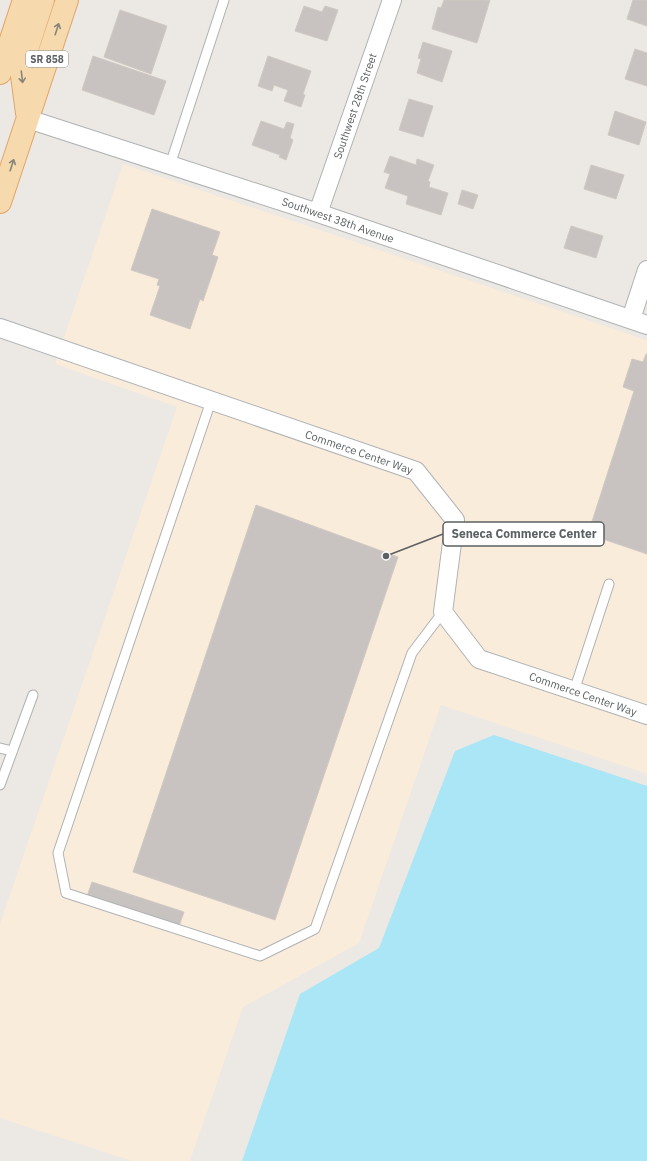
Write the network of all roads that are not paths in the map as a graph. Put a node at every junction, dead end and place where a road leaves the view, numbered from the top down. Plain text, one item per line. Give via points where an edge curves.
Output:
1 (24, 0) edge
2 (43, 0) edge
3 (67, 0) edge
4 (224, 0) edge
5 (392, 0) edge
6 (0, 73) edge
7 (28, 119) junction
8 (170, 165) junction
9 (0, 202) edge
10 (318, 212) junction
11 (647, 270) edge
12 (639, 322) edge
13 (0, 328) edge
14 (211, 401) junction
15 (609, 584) dead end
16 (443, 612) junction
17 (574, 691) junction
18 (33, 695) dead end
19 (647, 715) edge
20 (0, 748) edge
21 (12, 751) junction
22 (0, 785) edge

1 - 6 main road
2 -> 7 main road via 21,68
7 -> 3 main road, SR 858
4 - 8 lane
5 - 10 street, Southwest 28th Street
7 - 8 street, Southwest 38th Avenue
9 -> 7 main road, SR 858
8 - 10 street, Southwest 38th Avenue
10 - 12 street, Southwest 38th Avenue
11 - 12 street
13 - 14 street, Commerce Center Way
14 - 16 street, Commerce Center Way via 416,471 455,520
14 - 16 lane via 58,853 66,893 260,956 315,929 412,653
15 - 17 lane
16 - 17 street, Commerce Center Way via 480,659
17 - 19 street, Commerce Center Way
18 - 21 lane
20 - 21 lane
21 - 22 lane

